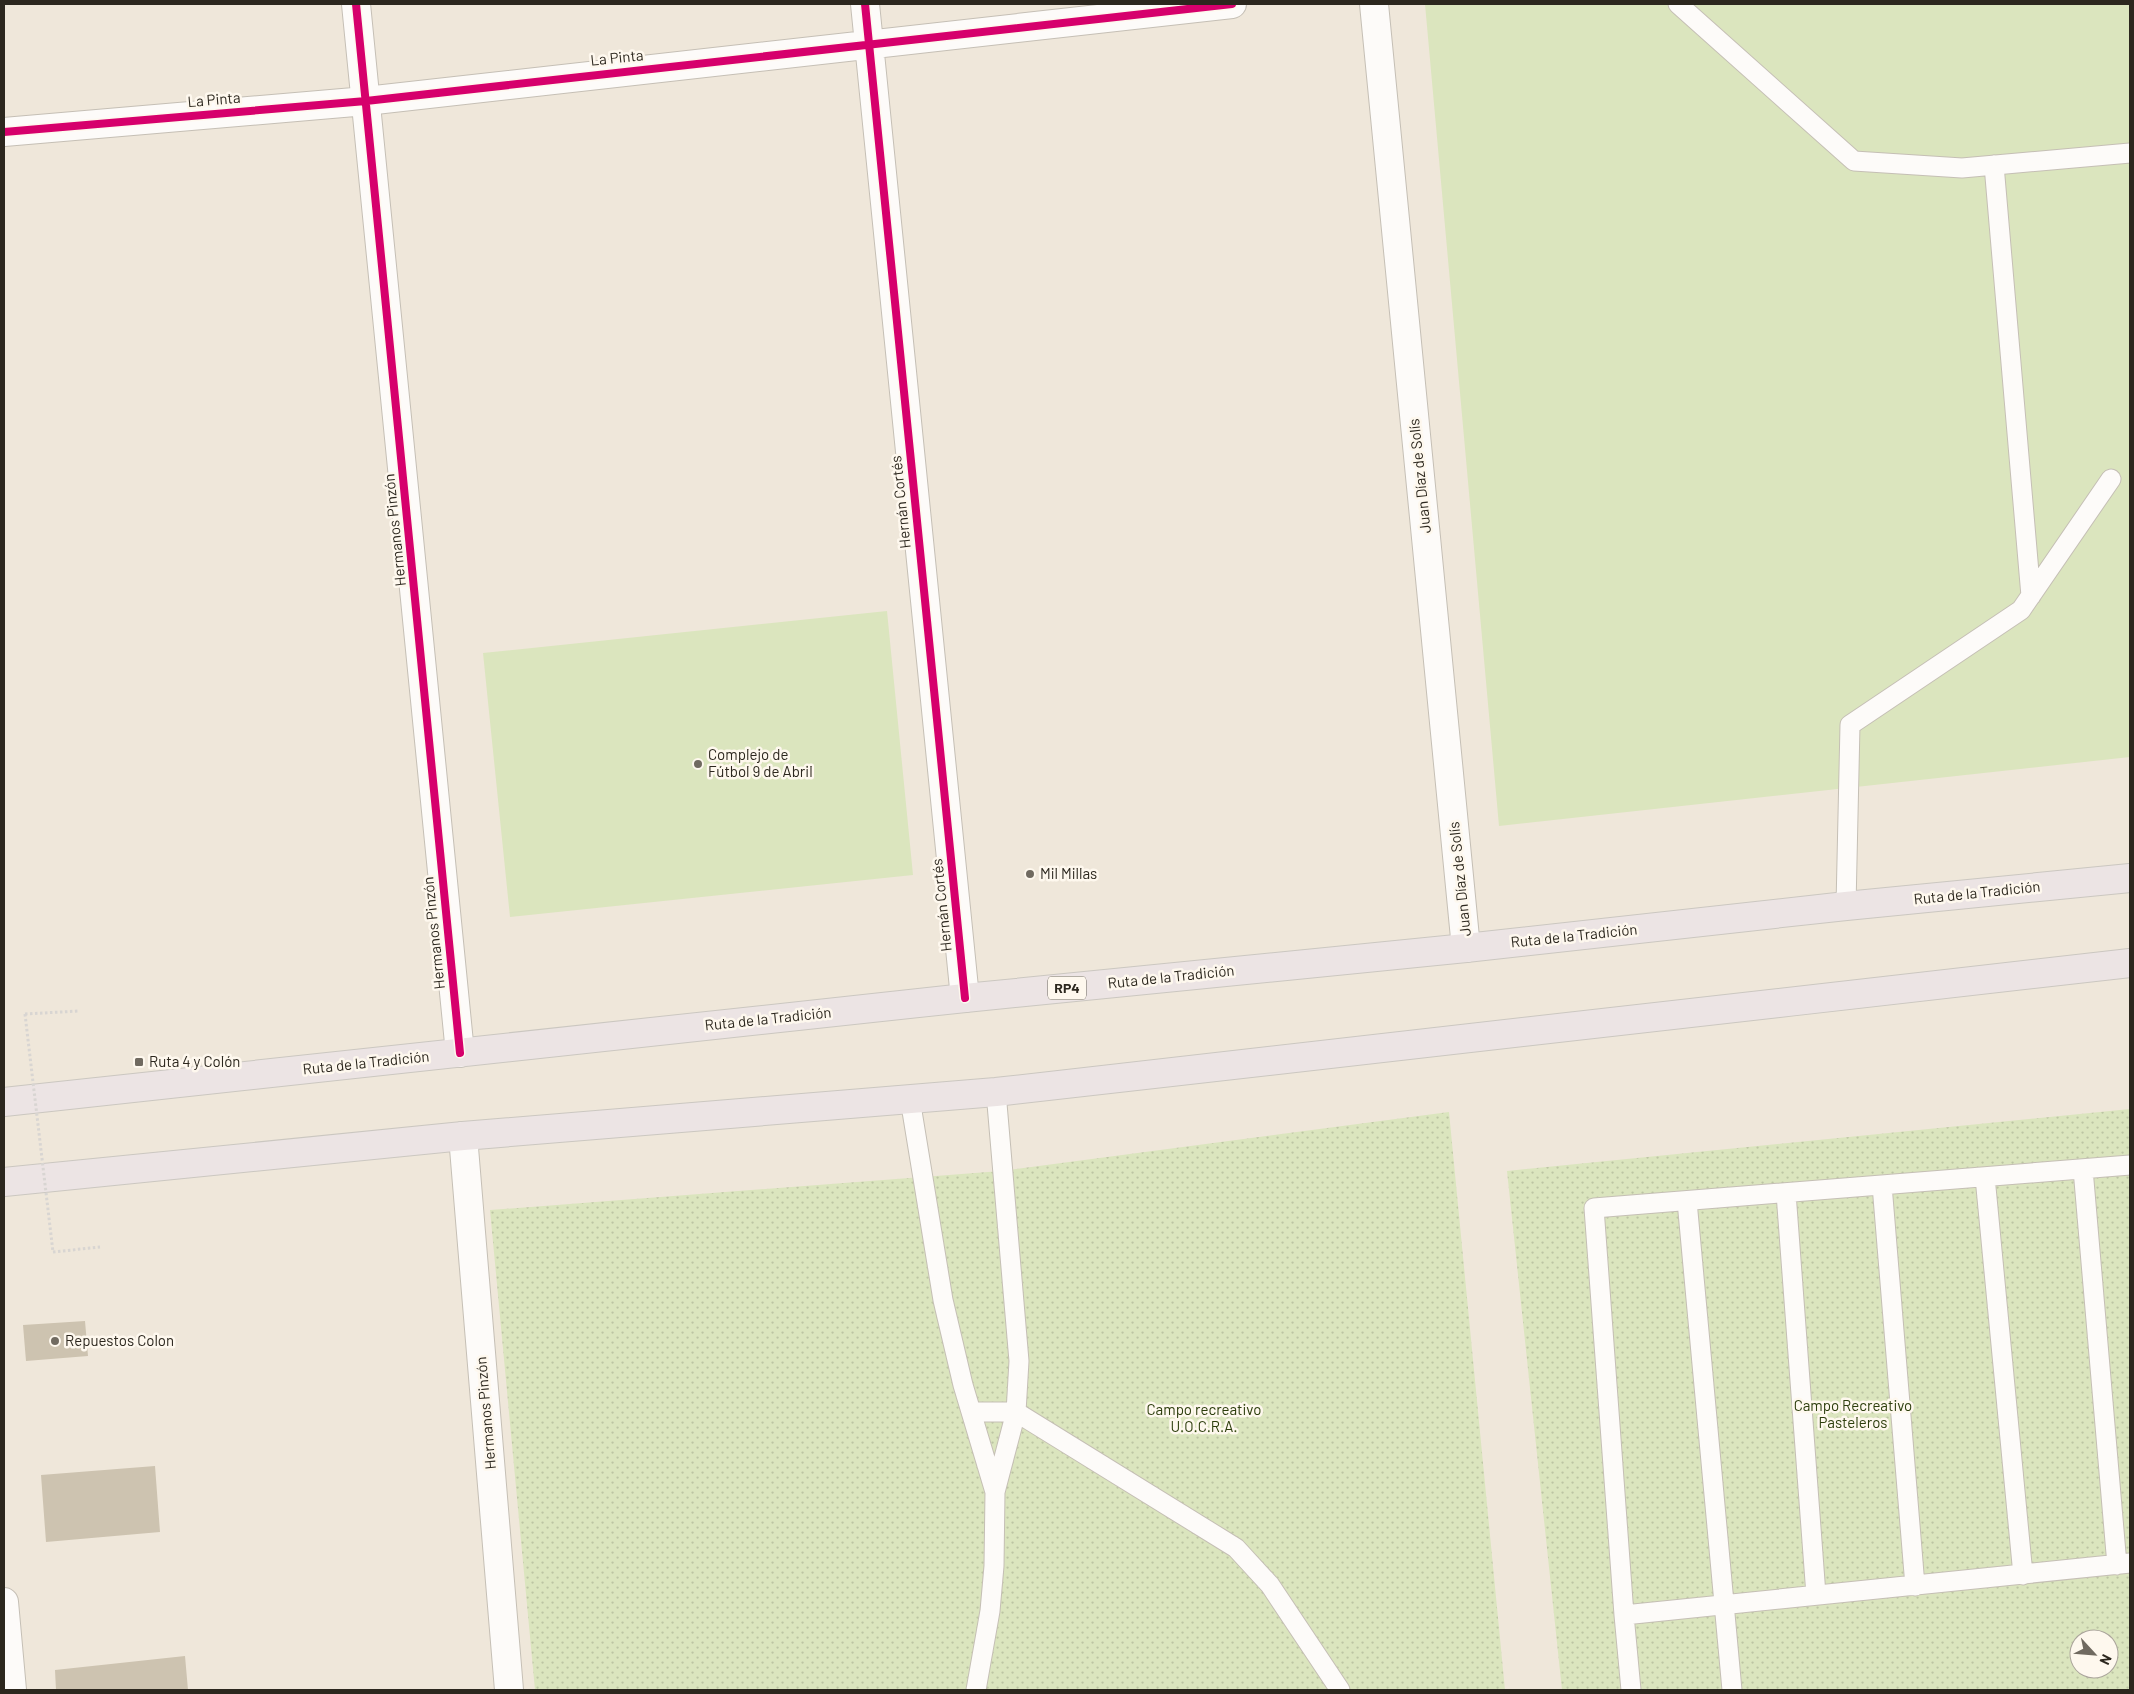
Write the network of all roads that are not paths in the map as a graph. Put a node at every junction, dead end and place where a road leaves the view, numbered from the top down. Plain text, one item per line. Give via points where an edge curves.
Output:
1 (356, 4) edge
2 (865, 4) edge
3 (1232, 4) edge
4 (1374, 4) edge
5 (1678, 4) edge
6 (868, 44) junction
7 (366, 101) junction
8 (4, 132) edge
9 (2130, 153) edge
10 (1994, 165) junction
11 (2111, 479) dead end
12 (2030, 596) junction
13 (2130, 878) edge
14 (1846, 906) junction
15 (1466, 948) junction
16 (2130, 962) edge
17 (966, 998) junction
18 (460, 1053) junction
19 (996, 1092) junction
20 (910, 1099) junction
21 (4, 1102) edge
22 (462, 1136) junction
23 (2130, 1165) edge
24 (2083, 1169) junction
25 (1985, 1177) junction
26 (4, 1182) edge
27 (1882, 1185) junction
28 (1786, 1193) junction
29 (1687, 1201) junction
30 (971, 1412) junction
31 (1016, 1412) junction
32 (995, 1492) junction
33 (2123, 1564) edge
34 (2023, 1575) junction
35 (1916, 1586) junction
36 (1816, 1595) junction
37 (4, 1602) edge
38 (1725, 1605) junction
39 (1624, 1615) junction
40 (12, 1690) edge
41 (509, 1690) edge
42 (976, 1690) edge
43 (1340, 1690) edge
44 (1631, 1690) edge
45 (1732, 1690) edge

1 - 7 street, Hermanos Pinzón
2 - 6 street, Hernán Cortés
3 - 6 street, La Pinta
4 - 15 street, Juan Díaz de Solís
5 - 10 lane via 1854,161 1962,168
6 - 7 street, La Pinta
6 - 17 street, Hernán Cortés
7 - 8 street, La Pinta
7 - 18 street, Hermanos Pinzón
9 - 10 lane
10 - 12 lane
11 - 12 lane
12 - 14 lane via 2022,610 1850,725
13 - 14 main road, Ruta de la Tradición / RP4
14 - 15 main road, Ruta de la Tradición / RP4
15 - 17 main road, Ruta de la Tradición / RP4
16 - 19 main road
17 - 18 main road, Ruta de la Tradición / RP4
18 - 21 main road, Ruta de la Tradición / RP4
19 - 20 main road
19 - 31 lane via 1019,1361
20 - 22 main road
20 - 30 lane via 943,1300
22 - 26 main road
22 - 41 street, Hermanos Pinzón
23 - 24 lane
24 - 25 lane
24 - 33 lane
25 - 27 lane
25 - 34 lane
27 - 28 lane
27 - 35 lane
28 - 29 lane
28 - 36 lane
29 - 38 lane
29 - 39 lane via 1594,1208
30 - 31 lane
30 - 32 lane
31 - 32 lane
31 - 43 lane via 1236,1548 1270,1585
32 - 42 lane via 990,1610
33 - 34 lane
34 - 35 lane
35 - 36 lane
36 - 38 lane
37 - 40 street
38 - 39 lane
38 - 45 lane
39 - 44 lane

